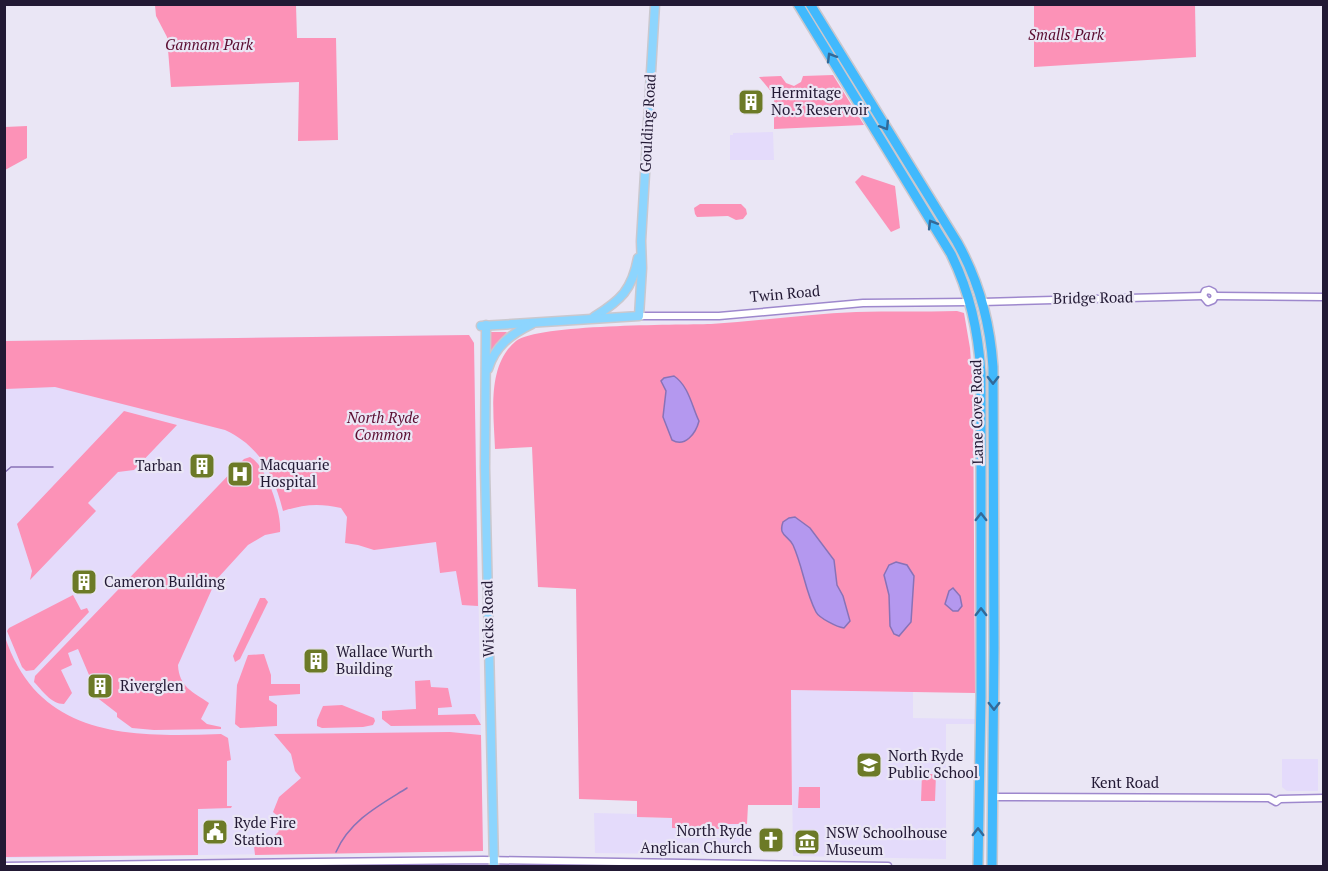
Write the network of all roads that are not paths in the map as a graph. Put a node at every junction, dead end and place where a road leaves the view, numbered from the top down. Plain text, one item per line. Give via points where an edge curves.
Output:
1 (655, 4) edge
2 (798, 4) edge
3 (810, 4) edge
4 (641, 241) junction
5 (636, 268) junction
6 (1323, 297) edge
7 (971, 302) junction
8 (982, 302) junction
9 (636, 316) junction
10 (591, 319) junction
11 (534, 322) junction
12 (483, 326) joint
13 (484, 376) junction
14 (981, 648) junction
15 (994, 648) junction
16 (979, 797) junction
17 (993, 797) junction
18 (1323, 798) edge
19 (493, 863) edge
20 (4, 866) edge
21 (888, 867) edge
22 (978, 867) edge
23 (992, 867) edge

1 - 4 main road, Goulding Road
7 -> 2 highway, Lane Cove Road via 951,254
3 -> 8 highway, Lane Cove Road via 957,242
4 - 5 main road, Goulding Road
4 - 9 main road, Goulding Road
5 - 9 main road
5 - 10 main road, Goulding Road via 632,283 621,298
6 - 8 street, Bridge Road via 1215,296 1209,290 1203,296
7 - 8 highway, Twin Road
7 - 9 street, Twin Road via 863,303 719,316
14 -> 7 highway, Lane Cove Road via 981,373
8 -> 15 highway, Lane Cove Road via 993,367
9 - 10 main road, Twin Road
10 - 11 main road, Twin Road
11 - 12 main road, Twin Road
11 - 13 main road via 504,341
12 - 13 main road, Wicks Road
13 - 19 main road, Wicks Road
14 - 15 highway
14 - 16 highway, Lane Cove Road
15 -> 17 highway, Lane Cove Road
16 - 17 highway, Kent Road
22 -> 16 highway, Lane Cove Road
17 - 18 street, Kent Road via 1272,798 1276,802
17 - 23 highway, Lane Cove Road
19 - 20 street
19 - 21 street

